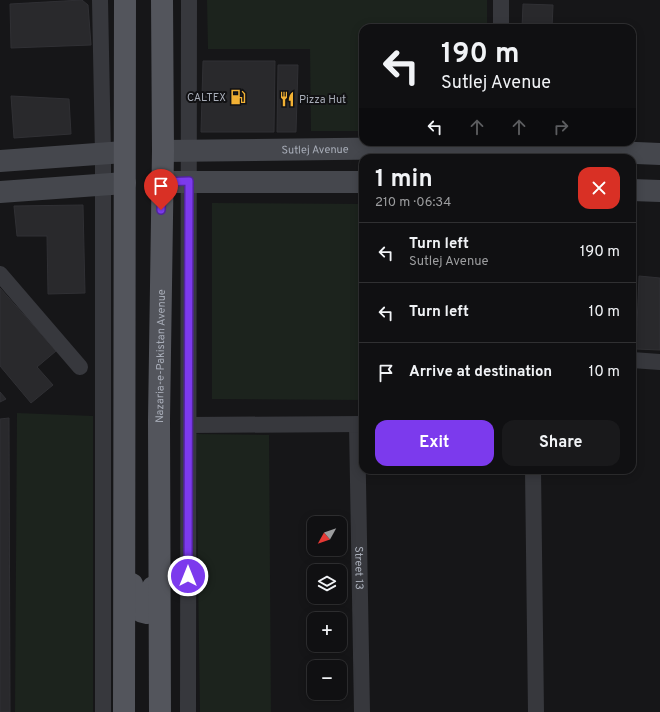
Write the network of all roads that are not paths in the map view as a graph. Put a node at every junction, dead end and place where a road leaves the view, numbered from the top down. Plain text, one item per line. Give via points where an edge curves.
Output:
1 (100, 0) edge
2 (125, 0) edge
3 (162, 0) edge
4 (189, 0) edge
5 (501, 0) edge
6 (501, 24) edge
7 (499, 149) edge
8 (190, 150) junction
9 (163, 151) junction
10 (124, 152) junction
11 (447, 153) edge
12 (103, 154) junction
13 (660, 154) edge
14 (0, 161) edge
15 (189, 181) junction
16 (162, 182) junction
17 (359, 182) edge
18 (125, 183) junction
19 (102, 185) junction
20 (636, 190) edge
21 (660, 191) edge
22 (0, 192) edge
23 (0, 274) edge
24 (636, 360) edge
25 (660, 362) edge
26 (80, 367) dead end
27 (359, 424) edge
28 (188, 425) junction
29 (360, 474) edge
30 (533, 474) edge
31 (124, 516) junction
32 (160, 528) junction
33 (103, 712) edge
34 (124, 712) edge
35 (132, 712) edge
36 (158, 712) edge
37 (188, 712) edge
38 (362, 712) edge
39 (536, 712) edge

1 - 12 street
2 - 10 main road
3 - 9 main road, Nazaria-e-Pakistan Avenue
4 - 8 street
5 - 6 street
7 - 11 street, Sutlej Avenue
7 - 13 street, Sutlej Avenue
8 - 9 street, Sutlej Avenue
8 - 11 street, Sutlej Avenue
8 - 15 street
9 - 16 main road, Nazaria-e-Pakistan Avenue
10 - 12 street
10 - 18 main road
12 - 14 street
12 - 19 street
15 - 16 street
15 - 17 street
15 - 28 street
16 - 32 main road, Nazaria-e-Pakistan Avenue
18 - 19 street
18 - 31 main road
19 - 22 street
19 - 33 street
20 - 21 street
23 - 26 street
24 - 25 street
27 - 28 street
28 - 37 street
29 - 38 street, Street 13
30 - 39 street
31 - 32 main road via 135,609 138,612 147,613 151,608
31 - 34 main road
32 - 36 main road, Nazaria-e-Pakistan Avenue
35 - 36 main road via 136,648 142,645 146,645 150,650

